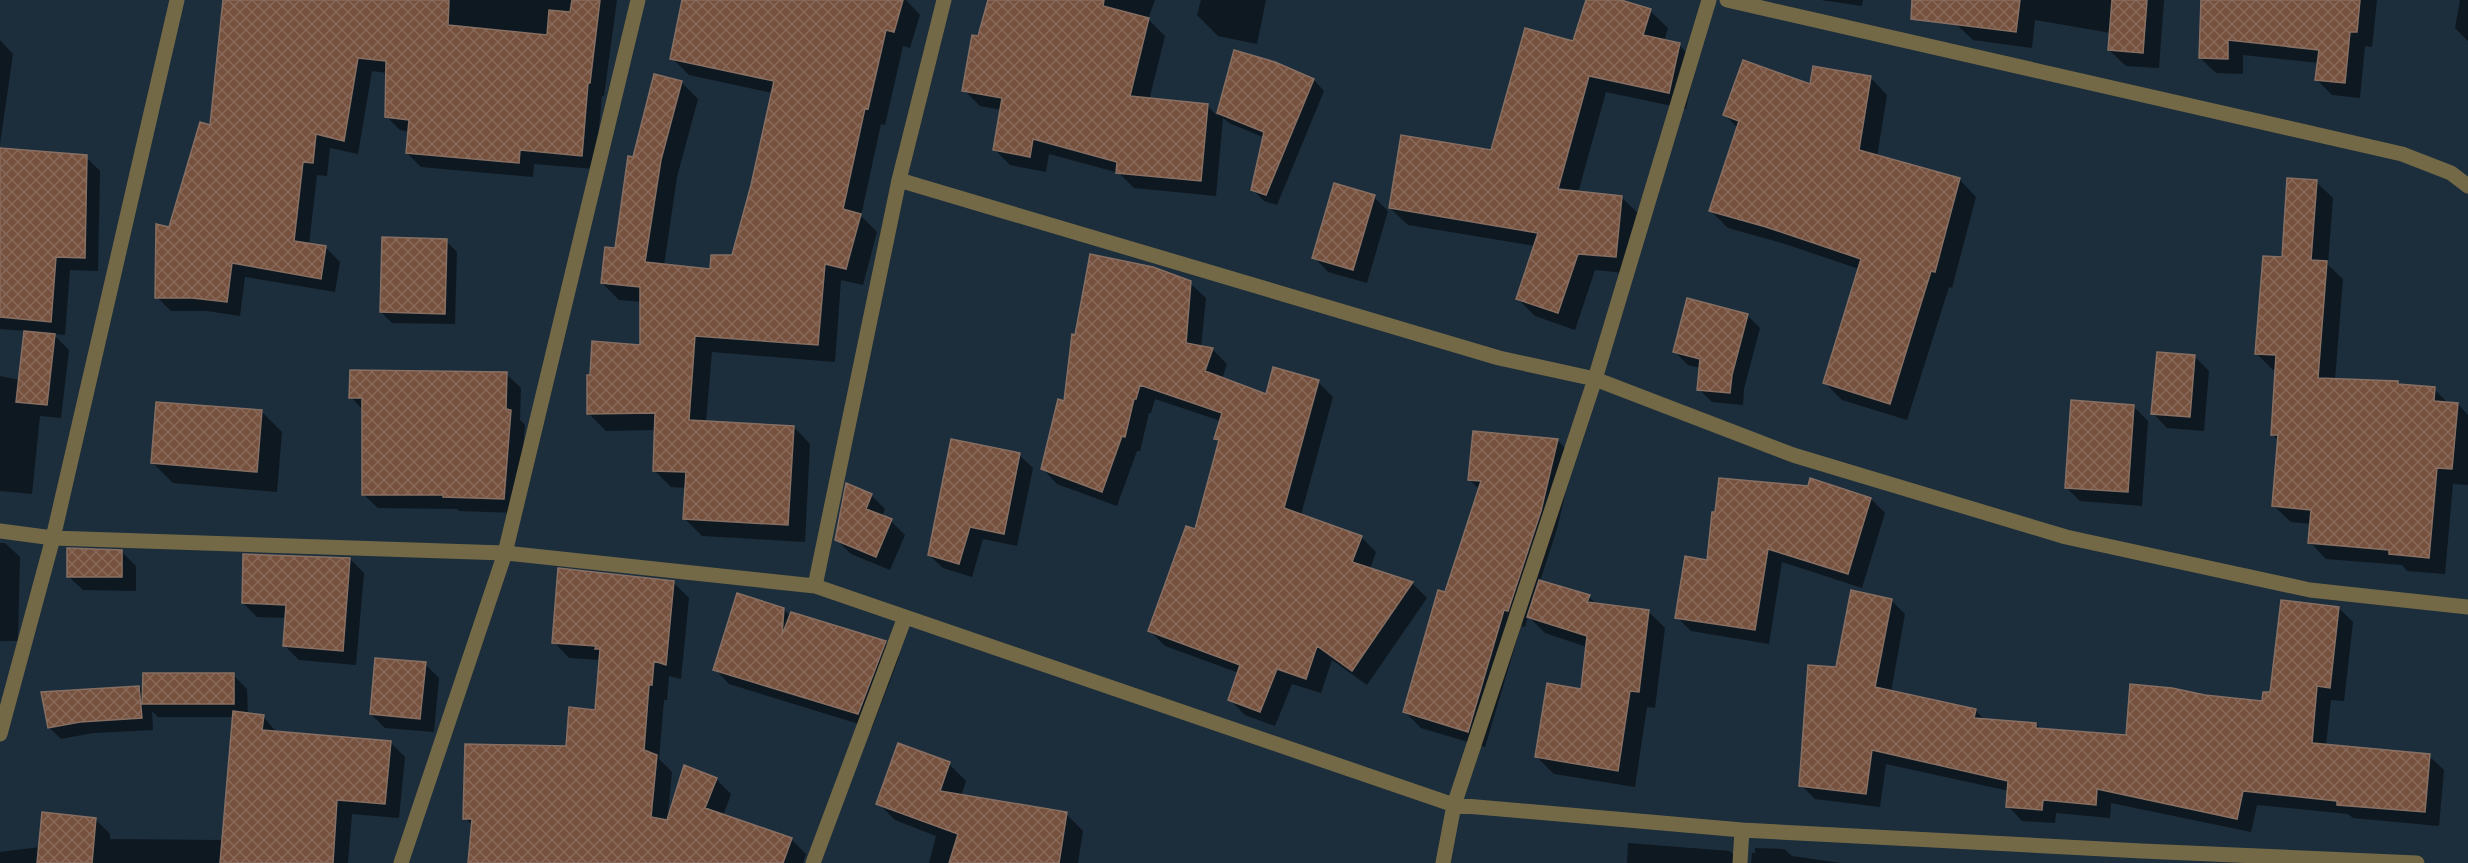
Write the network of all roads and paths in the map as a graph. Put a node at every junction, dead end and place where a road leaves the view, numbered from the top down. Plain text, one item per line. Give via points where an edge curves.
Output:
1 (177, 0) edge
2 (638, 0) edge
3 (944, 0) edge
4 (1709, 0) edge
5 (1727, 0) edge
6 (900, 180) junction
7 (2468, 186) edge
8 (1595, 380) junction
9 (0, 531) edge
10 (53, 538) junction
11 (505, 553) junction
12 (815, 586) junction
13 (2468, 608) edge
14 (905, 617) junction
15 (0, 734) edge
16 (1454, 805) junction
17 (1742, 830) junction
18 (2141, 857) edge
19 (401, 863) edge
20 (813, 863) edge
21 (1443, 863) edge
22 (1740, 863) edge
23 (2417, 863) edge

1 - 10 street
2 - 11 street
3 - 6 street
4 - 8 street
5 - 7 street via 2402,154 2451,173
6 - 8 street via 1499,358
6 - 12 street
8 - 13 street via 1793,455 2066,537 2310,590
8 - 16 street
9 - 10 street
10 - 11 street
10 - 15 street
11 - 12 street
11 - 19 street
12 - 14 street
14 - 16 street
14 - 20 street
16 - 17 street
16 - 21 street
17 - 18 street
17 - 22 street
18 - 23 street

